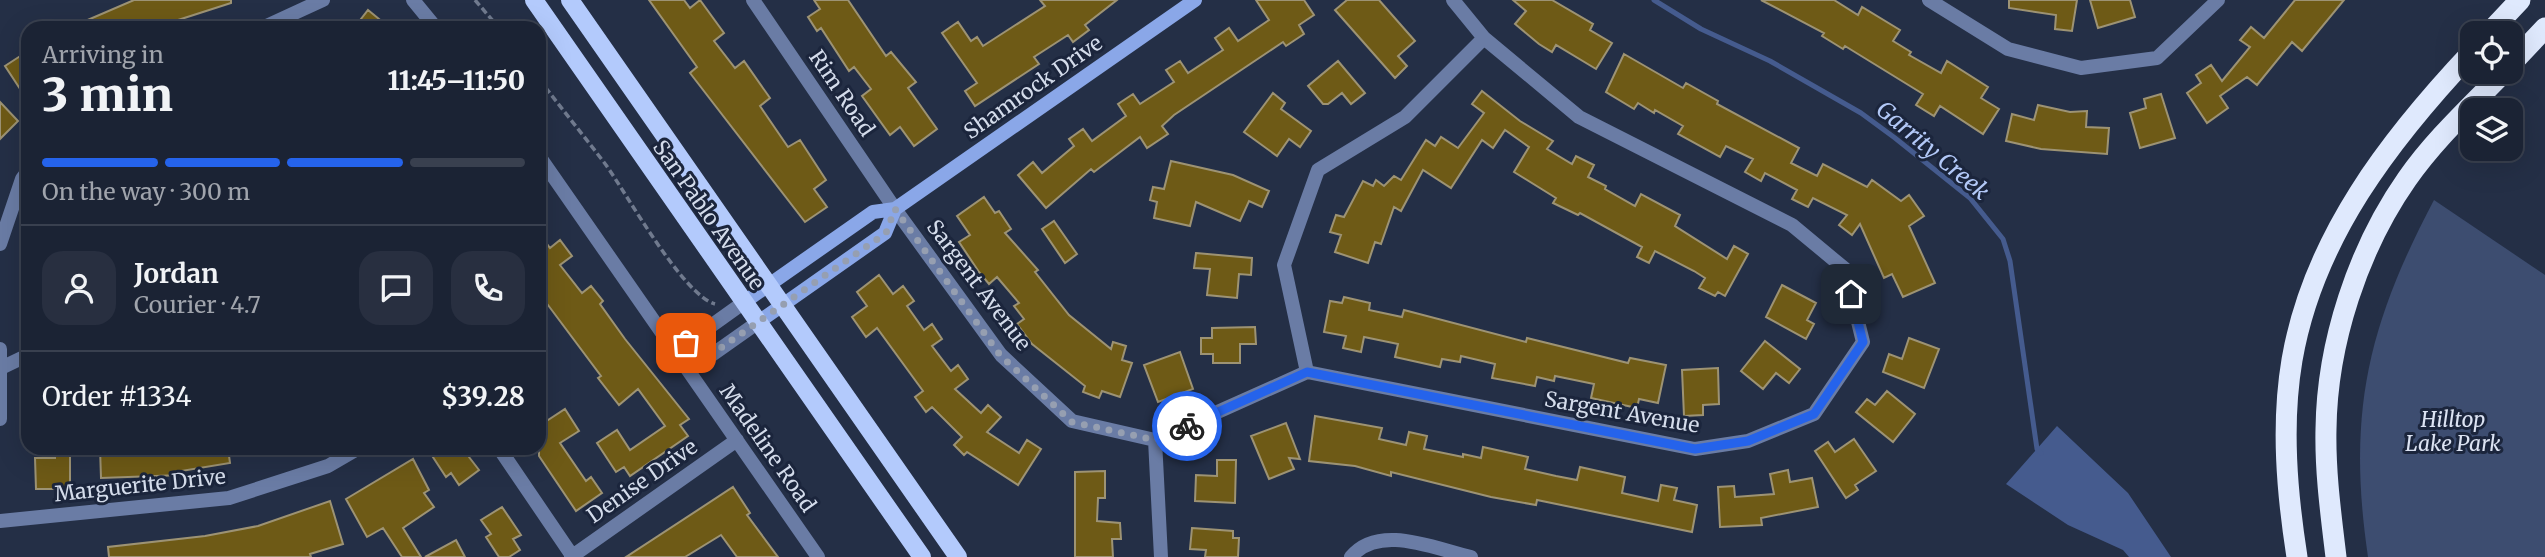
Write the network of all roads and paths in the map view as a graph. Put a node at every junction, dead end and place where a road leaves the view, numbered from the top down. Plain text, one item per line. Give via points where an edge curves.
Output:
1 (323, 0) edge
2 (413, 0) edge
3 (475, 0) edge
4 (534, 0) edge
5 (570, 0) edge
6 (753, 0) edge
7 (1195, 0) edge
8 (1453, 0) edge
9 (1929, 0) edge
10 (2218, 0) edge
11 (2520, 0) edge
12 (277, 21) edge
13 (430, 21) edge
14 (493, 21) edge
15 (2501, 21) edge
16 (2545, 28) edge
17 (1484, 38) junction
18 (2523, 51) edge
19 (2460, 65) edge
20 (2493, 84) edge
21 (546, 88) edge
22 (546, 166) edge
23 (21, 182) edge
24 (895, 209) junction
25 (0, 244) edge
26 (770, 284) junction
27 (719, 303) dead end
28 (743, 303) junction
29 (784, 304) junction
30 (757, 323) junction
31 (0, 349) edge
32 (676, 351) junction
33 (21, 358) edge
34 (1, 368) edge
35 (689, 370) junction
36 (1307, 372) junction
37 (0, 419) edge
38 (737, 440) junction
39 (1155, 440) junction
40 (347, 455) edge
41 (504, 455) edge
42 (0, 521) edge
43 (572, 557) edge
44 (818, 557) edge
45 (922, 557) edge
46 (958, 557) edge
47 (1161, 557) edge
48 (1351, 557) edge
49 (1472, 557) edge
50 (2297, 557) edge
51 (2336, 557) edge

1 - 12 street
2 - 13 street
3 - 14 path
4 - 28 main road, San Pablo Avenue
5 - 26 main road, San Pablo Avenue
6 - 24 street, Rim Road
7 - 24 street, Shamrock Drive
8 - 17 street, Sargent Avenue
9 - 10 street via 2008,49 2081,68 2157,58
11 - 15 highway
16 - 18 highway
17 - 36 street via 1405,117 1318,170 1284,265
17 - 36 street, Sargent Avenue via 1579,117 1792,225 1845,269 1863,342 1814,414 1748,441 1695,449
19 - 50 highway via 2377,164 2337,227 2311,292 2292,360 2287,424 2288,496
20 - 51 highway via 2407,178 2370,244 2348,300 2332,368 2326,429
21 - 27 path via 605,164 684,280 705,300
22 - 32 street, Madeline Road
23 - 25 street
24 - 26 street, Shamrock Drive via 873,212
24 - 29 street, Shamrock Drive via 886,233
24 - 39 street, Sargent Avenue via 1000,355 1072,422
26 - 28 street, Shamrock Drive
26 - 29 main road, San Pablo Avenue
28 - 30 main road, San Pablo Avenue
28 - 32 street, Shamrock Drive
29 - 30 street, Shamrock Drive
29 - 46 main road, San Pablo Avenue
30 - 35 street, Shamrock Drive
30 - 45 main road, San Pablo Avenue
31 - 34 street
32 - 35 street, Madeline Road
33 - 34 street
34 - 37 street
35 - 38 street, Madeline Road
36 - 39 street
38 - 43 street, Denise Drive
38 - 44 street, Madeline Road
39 - 47 street
40 - 42 street, Marguerite Drive via 328,466 229,498
41 - 43 street
48 - 49 street via 1363,544 1382,539

